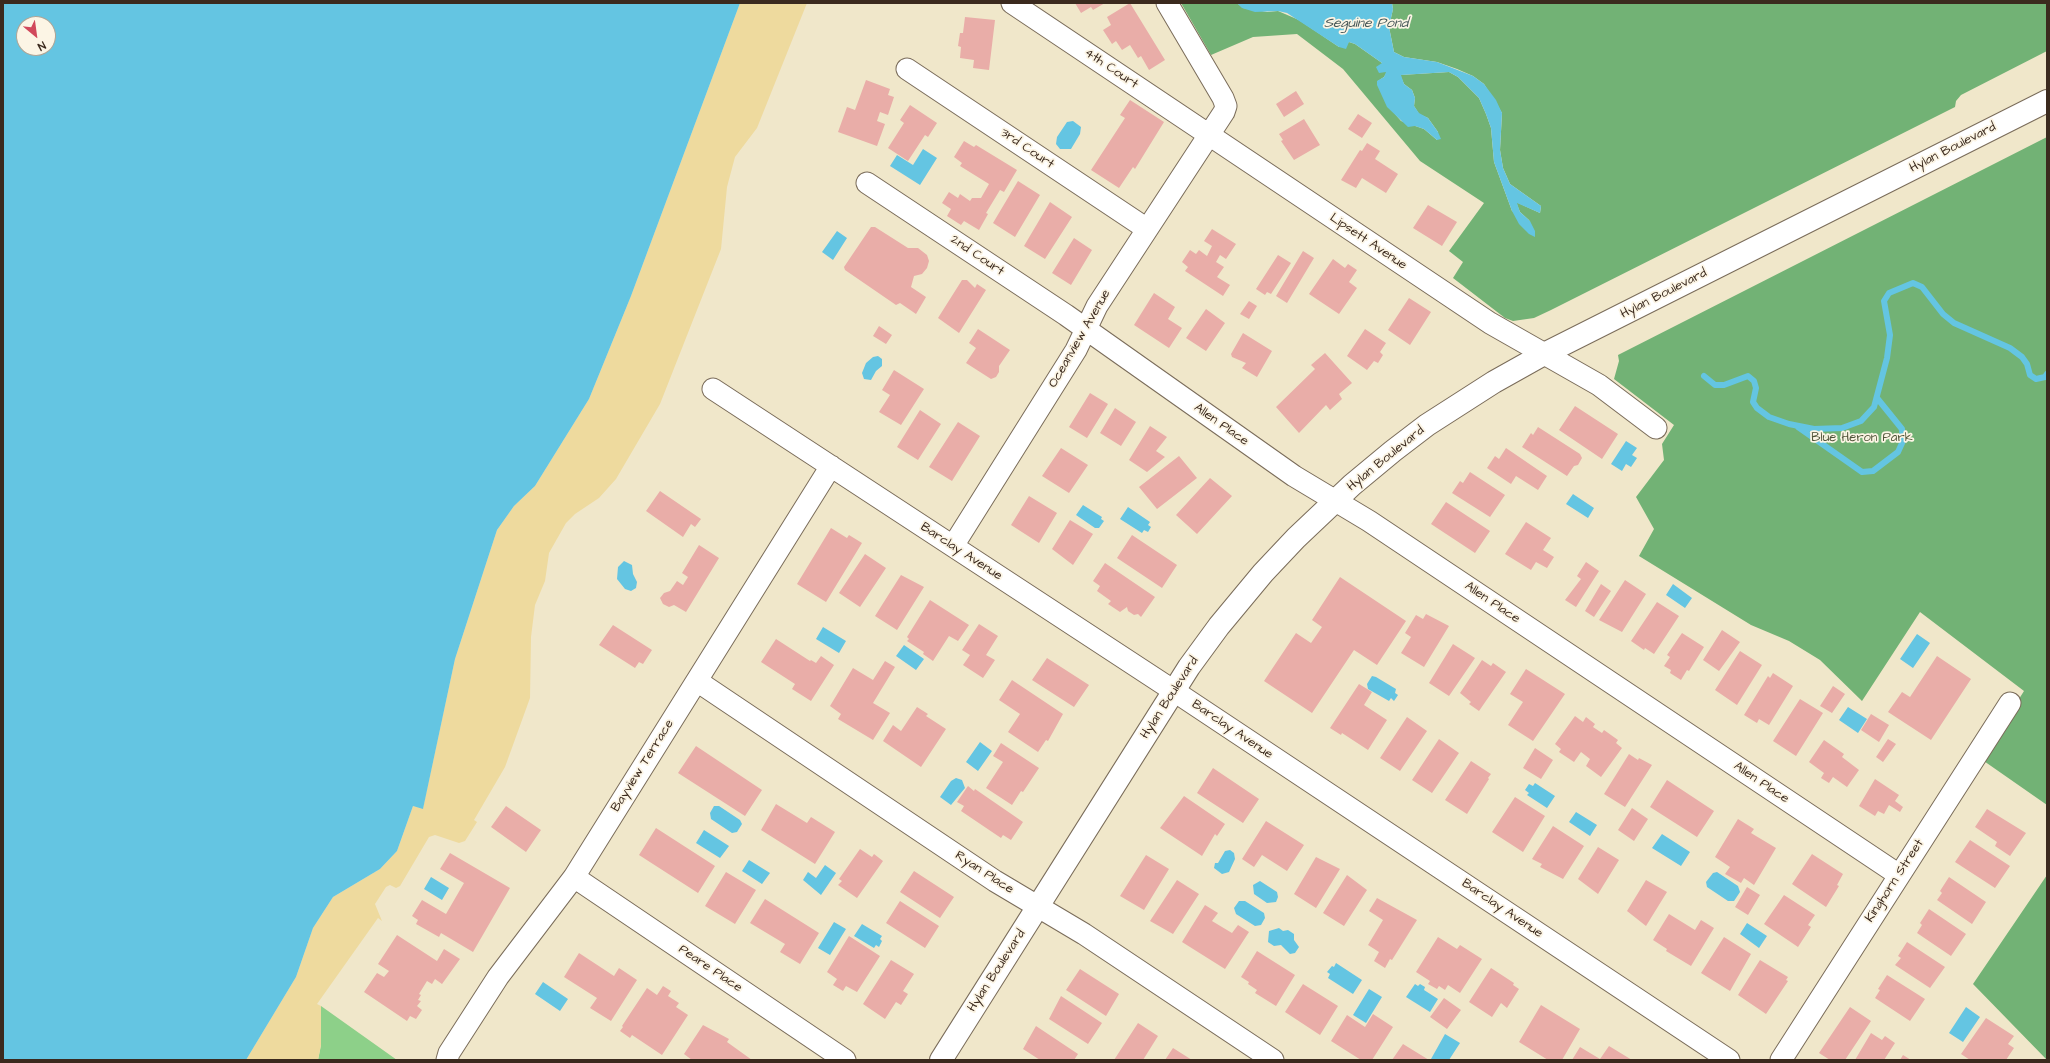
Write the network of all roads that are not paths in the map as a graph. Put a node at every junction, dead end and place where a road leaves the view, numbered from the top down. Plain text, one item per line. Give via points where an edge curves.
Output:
1 (1012, 3) edge
2 (1167, 3) edge
3 (907, 69) dead end
4 (2047, 101) edge
5 (1210, 134) junction
6 (867, 183) dead end
7 (1147, 229) junction
8 (1086, 330) junction
9 (1544, 354) junction
10 (713, 389) dead end
11 (1656, 428) dead end
12 (831, 466) junction
13 (1334, 502) junction
14 (953, 546) junction
15 (696, 681) junction
16 (1174, 691) junction
17 (2010, 703) dead end
18 (1899, 875) junction
19 (574, 877) junction
20 (1038, 907) junction
21 (447, 1060) edge
22 (846, 1060) edge
23 (941, 1060) edge
24 (1273, 1060) edge
25 (1729, 1060) edge
26 (1781, 1060) edge

1 - 5 street, 4th Court
2 - 5 street via 1224,102 1224,112
3 - 7 street, 3rd Court
4 - 9 main road, Hylan Boulevard
5 - 7 street, Oceanview Avenue
5 - 9 street, Lipsett Avenue via 1490,323
6 - 8 street, 2nd Court
7 - 8 street, Oceanview Avenue via 1097,306
8 - 13 street, Allen Place
8 - 14 street, Oceanview Avenue
9 - 11 street, Lipsett Avenue via 1599,386
9 - 13 main road, Hylan Boulevard via 1494,382 1427,425 1380,461
10 - 12 street, Barclay Avenue
12 - 14 street, Barclay Avenue
12 - 15 street, Bayview Terrace
13 - 16 main road, Hylan Boulevard via 1252,585 1203,648
13 - 18 street, Allen Place via 1369,521
14 - 16 street, Barclay Avenue
15 - 19 street, Bayview Terrace
15 - 20 street, Ryan Place via 995,881
16 - 20 main road, Hylan Boulevard
16 - 25 street, Barclay Avenue
17 - 18 street, Kinghorn Street
18 - 26 street, Kinghorn Street
19 - 21 street, Bayview Terrace via 498,977
19 - 22 street, Peare Place
20 - 23 main road, Hylan Boulevard
20 - 24 street, Ryan Place via 1084,934

